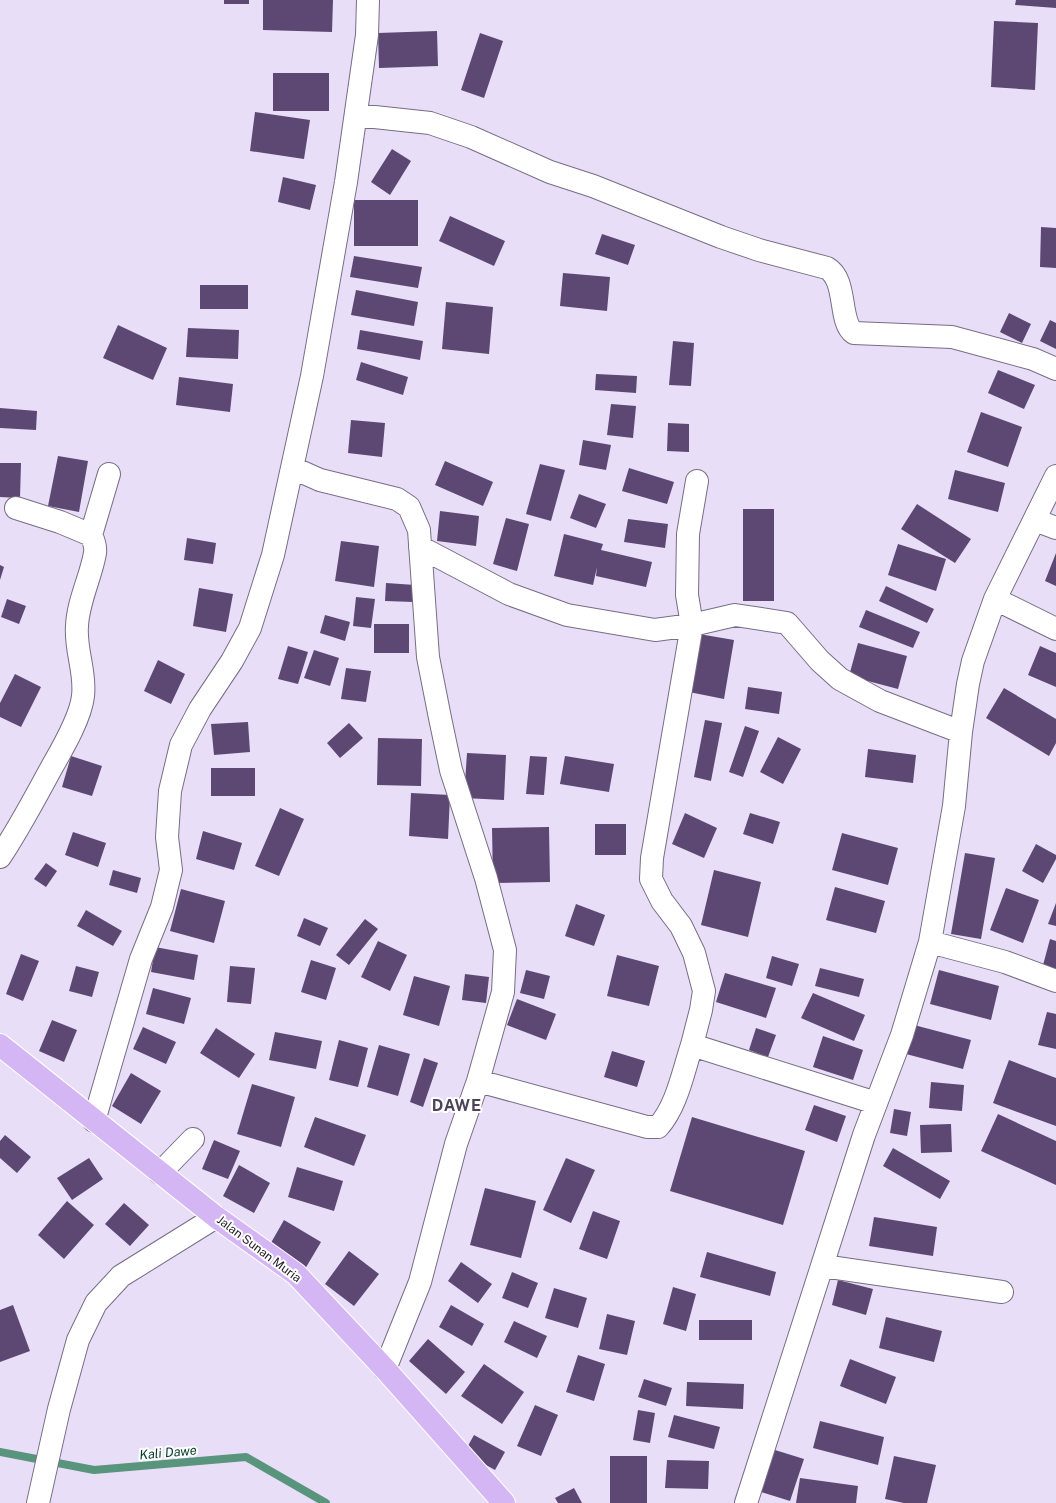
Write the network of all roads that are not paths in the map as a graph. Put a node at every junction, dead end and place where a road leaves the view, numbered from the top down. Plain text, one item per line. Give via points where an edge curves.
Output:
1 (368, 0) edge
2 (356, 114) junction
3 (1056, 369) edge
4 (293, 468) junction
5 (109, 474) dead end
6 (1056, 476) edge
7 (697, 480) dead end
8 (16, 508) dead end
9 (1035, 520) junction
10 (1056, 528) edge
11 (91, 535) junction
12 (420, 547) junction
13 (995, 599) junction
14 (692, 625) junction
15 (1056, 630) edge
16 (961, 732) junction
17 (0, 857) edge
18 (930, 942) junction
19 (1056, 981) edge
20 (0, 1045) edge
21 (692, 1045) junction
22 (478, 1081) junction
23 (876, 1103) junction
24 (94, 1121) junction
25 (193, 1139) dead end
26 (160, 1173) junction
27 (216, 1217) junction
28 (823, 1266) junction
29 (1002, 1292) dead end
30 (385, 1369) junction
31 (38, 1503) edge
32 (504, 1503) edge
33 (746, 1503) edge

1 - 2 street via 367,35
2 - 3 street via 430,123 721,237 827,268 837,279 846,320 854,333 952,337 1033,359
2 - 4 street via 312,376
4 - 12 street via 320,480 397,498 409,507 415,518
4 - 24 street via 273,555 250,628 181,745 170,791 167,837 171,870 162,907 141,959
5 - 11 street
6 - 9 street
7 - 14 street via 688,534 687,595
8 - 11 street
9 - 10 street
9 - 13 street
11 - 17 street via 95,552 76,627 84,673 83,697 62,750 26,817
12 - 14 street via 509,594 567,615 655,630
12 - 22 street via 428,657 440,718 451,770 486,878 505,950 502,992
13 - 15 street
13 - 16 street via 973,661
14 - 16 street via 735,615 786,623 840,679 880,701
14 - 21 street via 652,858 651,879 662,900 681,926 694,953 704,991
16 - 18 street via 954,806
18 - 19 street via 1005,962
18 - 23 street via 902,1035
20 - 24 main road, Jalan Sunan Muria
21 - 22 street via 677,1091 658,1128
21 - 23 street
22 - 30 street via 456,1144 420,1282
23 - 28 street
24 - 26 main road, Jalan Sunan Muria
25 - 26 street
26 - 27 main road, Jalan Sunan Muria
27 - 30 main road, Jalan Sunan Muria via 296,1274
27 - 31 street via 121,1276 96,1303 78,1340 58,1409
28 - 29 street
28 - 33 street
30 - 32 main road, Jalan Sunan Muria

